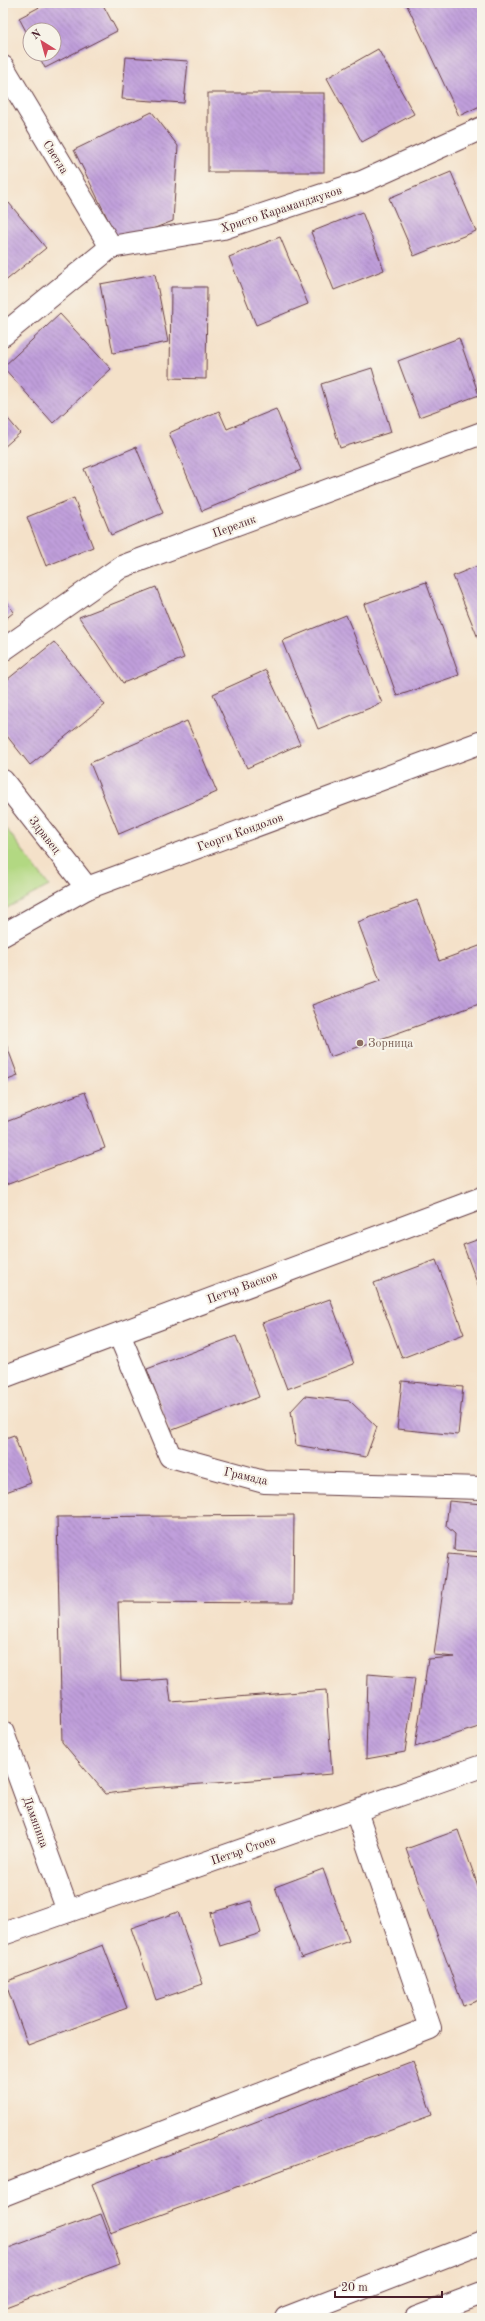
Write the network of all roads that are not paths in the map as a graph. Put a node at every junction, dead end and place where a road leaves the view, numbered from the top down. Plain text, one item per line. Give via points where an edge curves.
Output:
1 (3, 67) edge
2 (482, 128) edge
3 (111, 247) junction
4 (3, 334) edge
5 (482, 433) edge
6 (3, 650) edge
7 (482, 742) edge
8 (3, 781) edge
9 (87, 888) junction
10 (3, 935) edge
11 (482, 1198) edge
12 (118, 1334) junction
13 (3, 1377) edge
14 (482, 1488) edge
15 (3, 1733) edge
16 (482, 1766) edge
17 (356, 1811) junction
18 (68, 1911) junction
19 (3, 1934) edge
20 (3, 2195) edge
21 (482, 2242) edge
22 (482, 2293) edge
23 (286, 2318) edge
24 (416, 2318) edge

1 - 3 street, Светла
2 - 3 street, Христо Караманджуков via 362,182 223,228
3 - 4 street, Христо Караманджуков
5 - 6 street, Перелик via 122,567
7 - 9 street, Георги Кондолов
8 - 9 street, Здравец
9 - 10 street, Георги Кондолов
11 - 12 street, Петър Васков
12 - 13 street, Петър Васков
12 - 14 street, Грамада via 170,1456 264,1482
15 - 18 street, Дамяница
16 - 17 street, Петър Стоев
17 - 18 street, Петър Стоев
17 - 20 street via 430,2028
18 - 19 street, Петър Стоев
21 - 23 street
22 - 24 street

